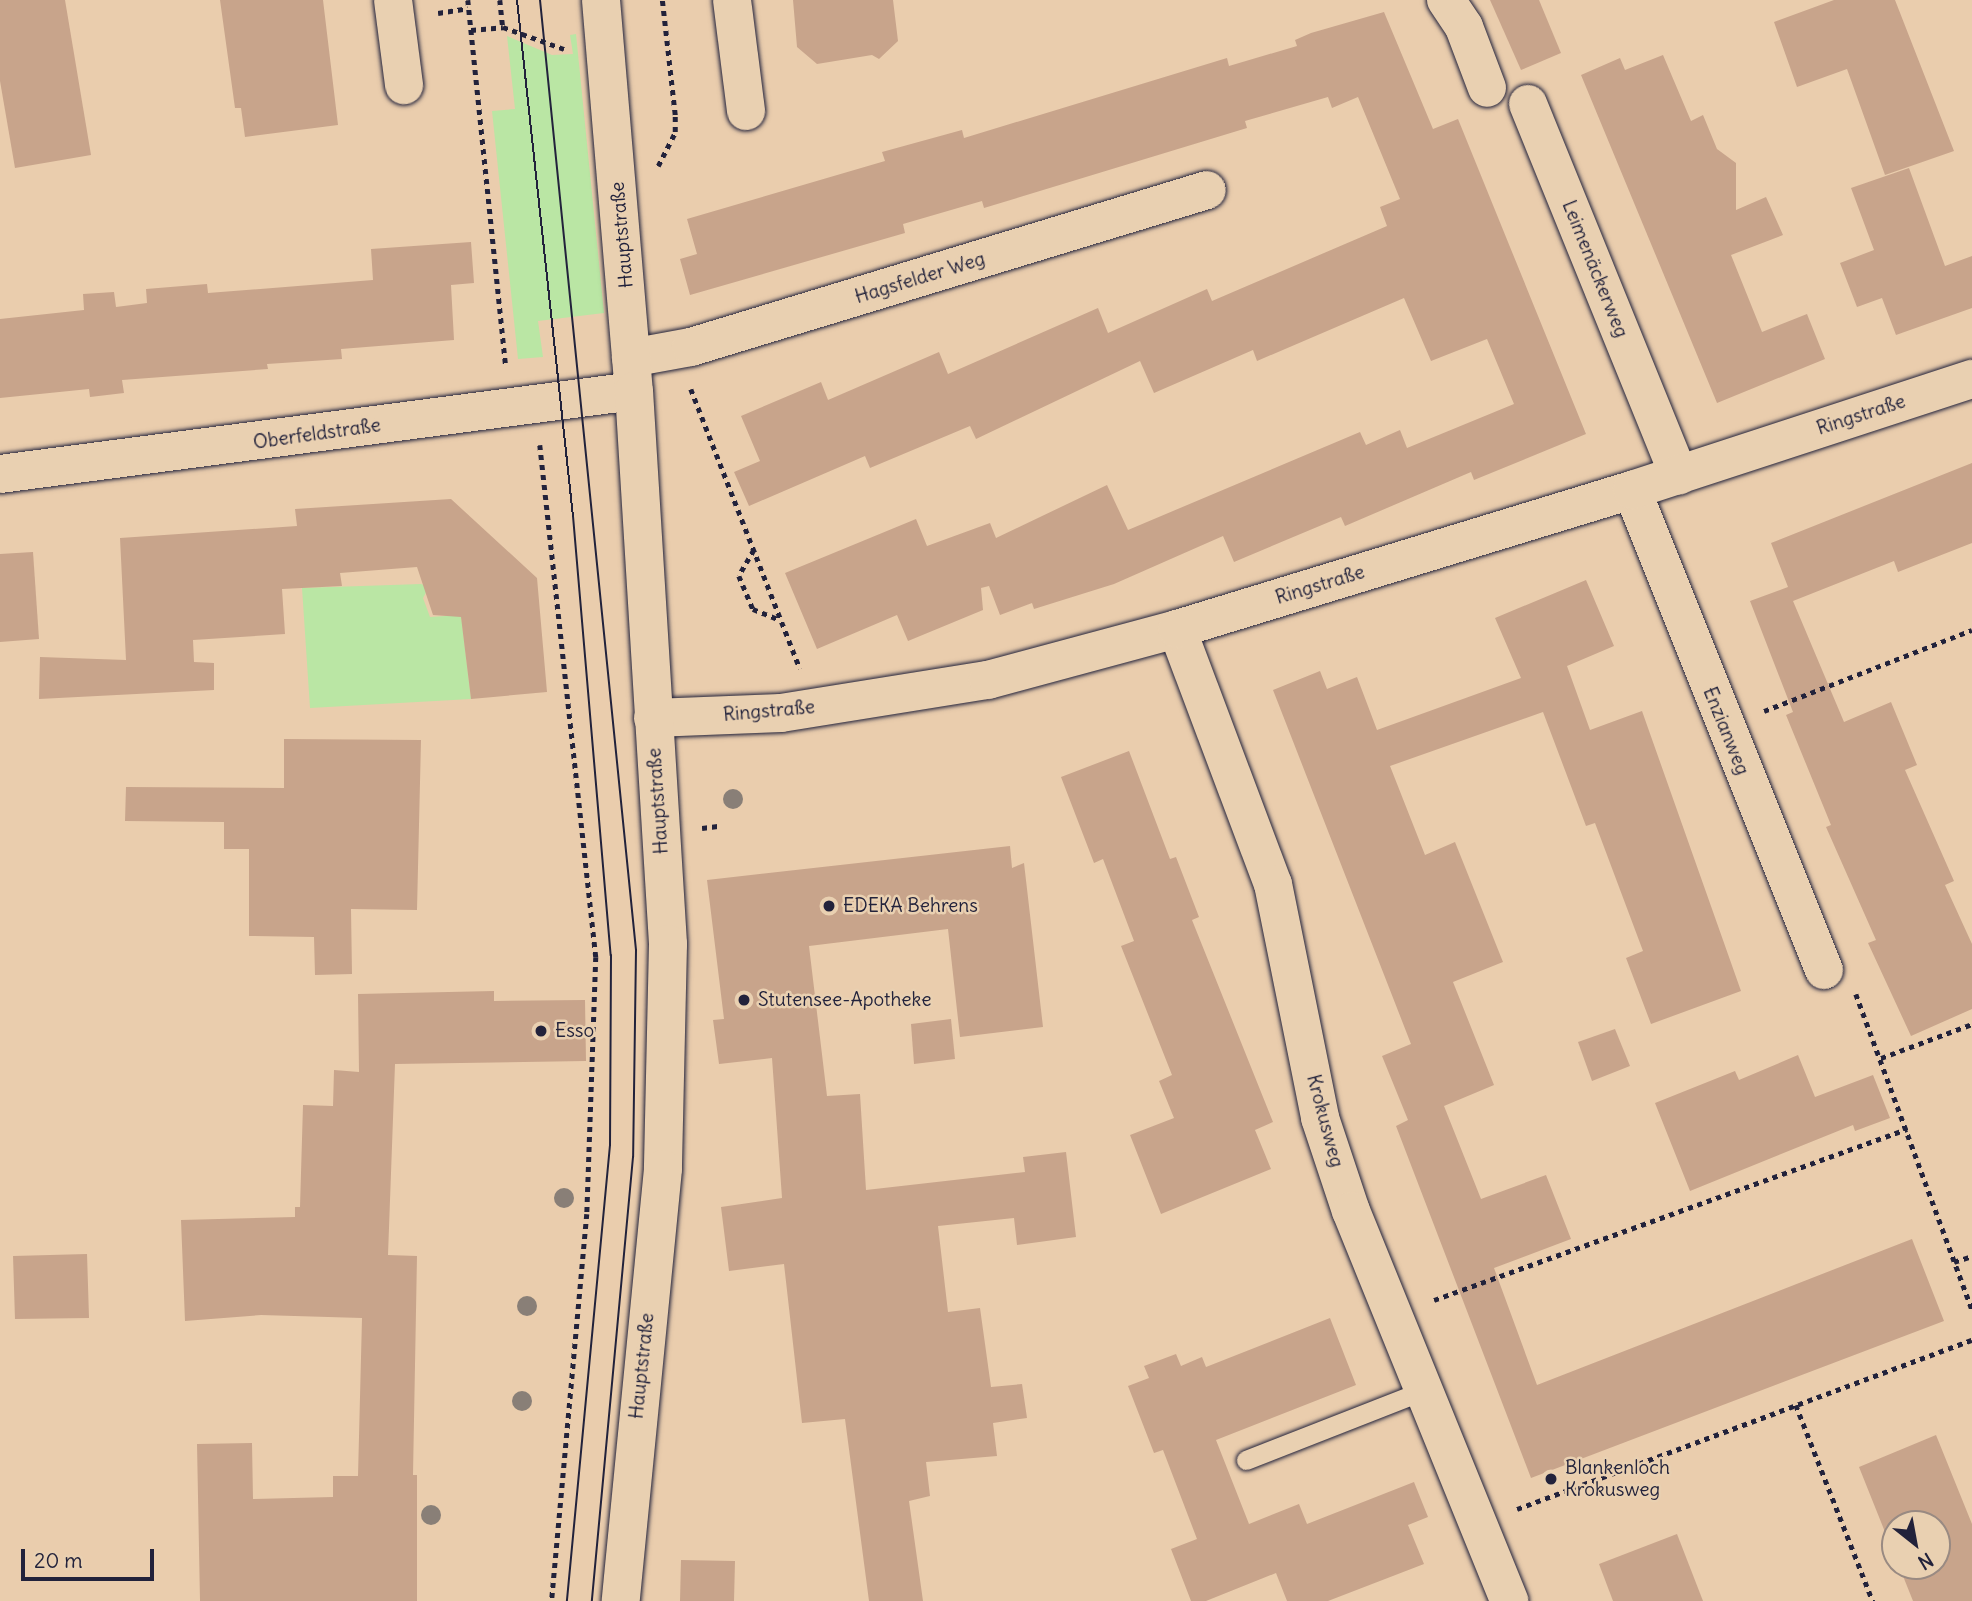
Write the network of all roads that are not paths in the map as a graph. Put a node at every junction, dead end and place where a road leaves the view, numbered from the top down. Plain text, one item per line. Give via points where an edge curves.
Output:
1 (393, 0) edge
2 (601, 0) edge
3 (732, 0) edge
4 (1446, 0) edge
5 (404, 85) dead end
6 (1487, 88) joint
7 (1528, 104) joint
8 (746, 111) dead end
9 (1207, 190) dead end
10 (633, 375) junction
11 (1972, 379) edge
12 (0, 474) edge
13 (1679, 475) junction
14 (1632, 490) junction
15 (1177, 629) junction
16 (653, 718) junction
17 (1824, 970) road end
18 (1424, 1390) junction
19 (1246, 1460) dead end
20 (621, 1601) edge
21 (1509, 1601) edge

1 - 5 street
2 - 10 street, Hauptstraße
3 - 8 street
4 - 6 street via 1464,27
6 - 7 lane, Leimenäckerweg
7 - 13 street, Leimenäckerweg
9 - 10 street, Hagsfelder Weg via 691,347
10 - 12 street, Oberfeldstraße via 522,405
10 - 16 street, Hauptstraße
11 - 13 street, Ringstraße
13 - 14 street, Ringstraße
14 - 15 street, Ringstraße
14 - 17 street, Enzianweg via 1723,727
15 - 16 street, Ringstraße via 988,680 815,708
15 - 18 street, Krokusweg via 1273,884 1320,1118 1351,1211
16 - 20 street, Hauptstraße via 668,944 663,1169
18 - 19 lane
18 - 21 street, Krokusweg

